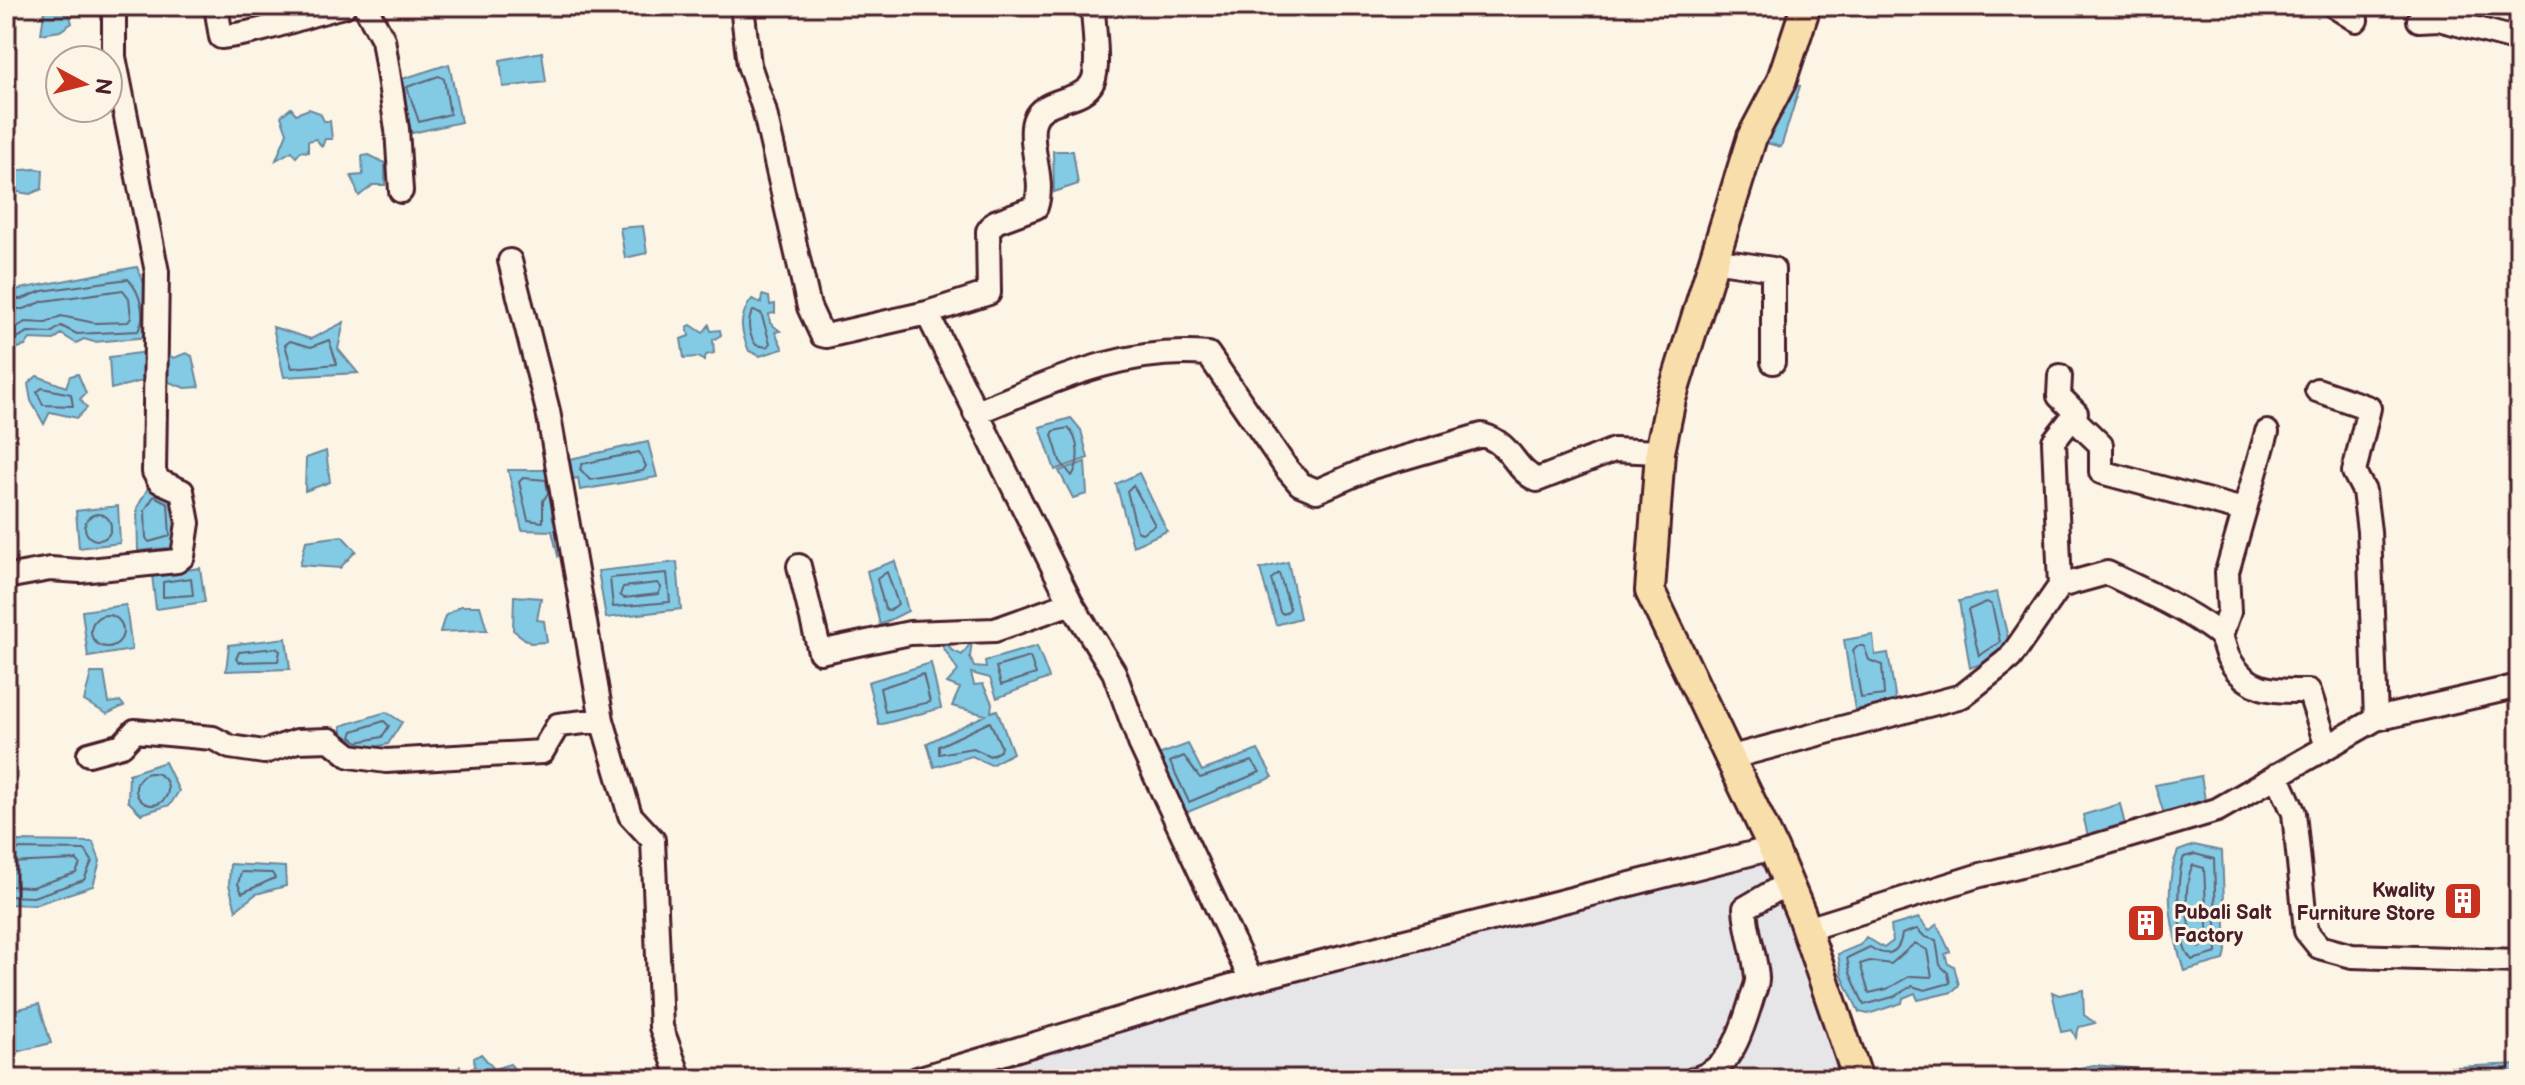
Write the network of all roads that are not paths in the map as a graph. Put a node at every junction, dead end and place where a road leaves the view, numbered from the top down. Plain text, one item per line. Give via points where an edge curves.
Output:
1 (114, 6) edge
2 (216, 6) edge
3 (344, 6) edge
4 (365, 6) edge
5 (742, 6) edge
6 (1093, 6) edge
7 (1806, 6) edge
8 (2334, 6) edge
9 (2356, 20) dead end
10 (2419, 20) dead end
11 (2519, 40) edge
12 (401, 191) dead end
13 (1713, 260) junction
14 (510, 261) dead end
15 (927, 313) junction
16 (1773, 362) dead end
17 (2060, 376) dead end
18 (2317, 390) dead end
19 (975, 413) junction
20 (2073, 418) junction
21 (2267, 432) dead end
22 (1660, 452) junction
23 (2243, 510) junction
24 (799, 566) dead end
25 (6, 577) edge
26 (2060, 586) junction
27 (1071, 603) junction
28 (2221, 635) junction
29 (2519, 686) edge
30 (2376, 719) junction
31 (602, 720) junction
32 (2327, 747) junction
33 (89, 754) dead end
34 (1728, 758) junction
35 (2277, 775) junction
36 (1773, 848) junction
37 (1788, 883) junction
38 (1807, 929) junction
39 (2519, 961) edge
40 (1251, 980) junction
41 (1704, 1072) edge
42 (680, 1079) edge
43 (917, 1079) edge
44 (1858, 1079) edge

1 - 25 street via 114,57 157,272 154,472 159,481 182,491 188,523 183,556 177,561
2 - 3 street via 221,37 256,34 269,25
4 - 12 street via 383,39
5 - 15 street via 749,65 809,307 822,335
6 - 15 street via 1095,78 1087,91 1041,109 1033,125 1041,192 1036,207 995,222 988,231 989,293
7 - 13 main road via 1781,82 1752,137
8 - 9 street
10 - 11 street via 2439,19
13 - 16 street via 1773,269
13 - 22 main road
14 - 31 street via 548,411
15 - 19 street
17 - 20 street via 2059,396 2076,413
18 - 30 street via 2369,408 2354,472 2364,491 2369,531
19 - 22 street via 1094,365 1173,351 1208,354 1287,469 1300,484 1317,491 1372,467 1482,435 1497,439 1525,474 1537,480 1614,450
19 - 27 street
20 - 23 street via 2101,445 2101,472
20 - 26 street via 2054,441
21 - 23 street
22 - 34 main road via 1650,591
23 - 28 street via 2227,572 2229,612
24 - 27 street via 820,652 910,633 995,630
26 - 28 street via 2107,573
26 - 34 street via 2010,658 1962,696
27 - 40 street via 1114,672 1140,743
28 - 32 street via 2229,660 2262,691 2309,691
29 - 30 street
30 - 32 street
31 - 33 street via 558,725 542,752 442,760 350,756 330,740 297,741 264,752 230,747 213,738 135,731 122,745
31 - 42 street via 630,815 653,840 661,1027
32 - 35 street
34 - 36 main road
35 - 38 street via 2217,810
35 - 39 street via 2294,813 2306,931 2319,947 2352,956
36 - 37 main road
36 - 40 street
37 - 38 main road
37 - 41 street via 1745,908 1758,980 1727,1058
38 - 44 main road
40 - 43 street

